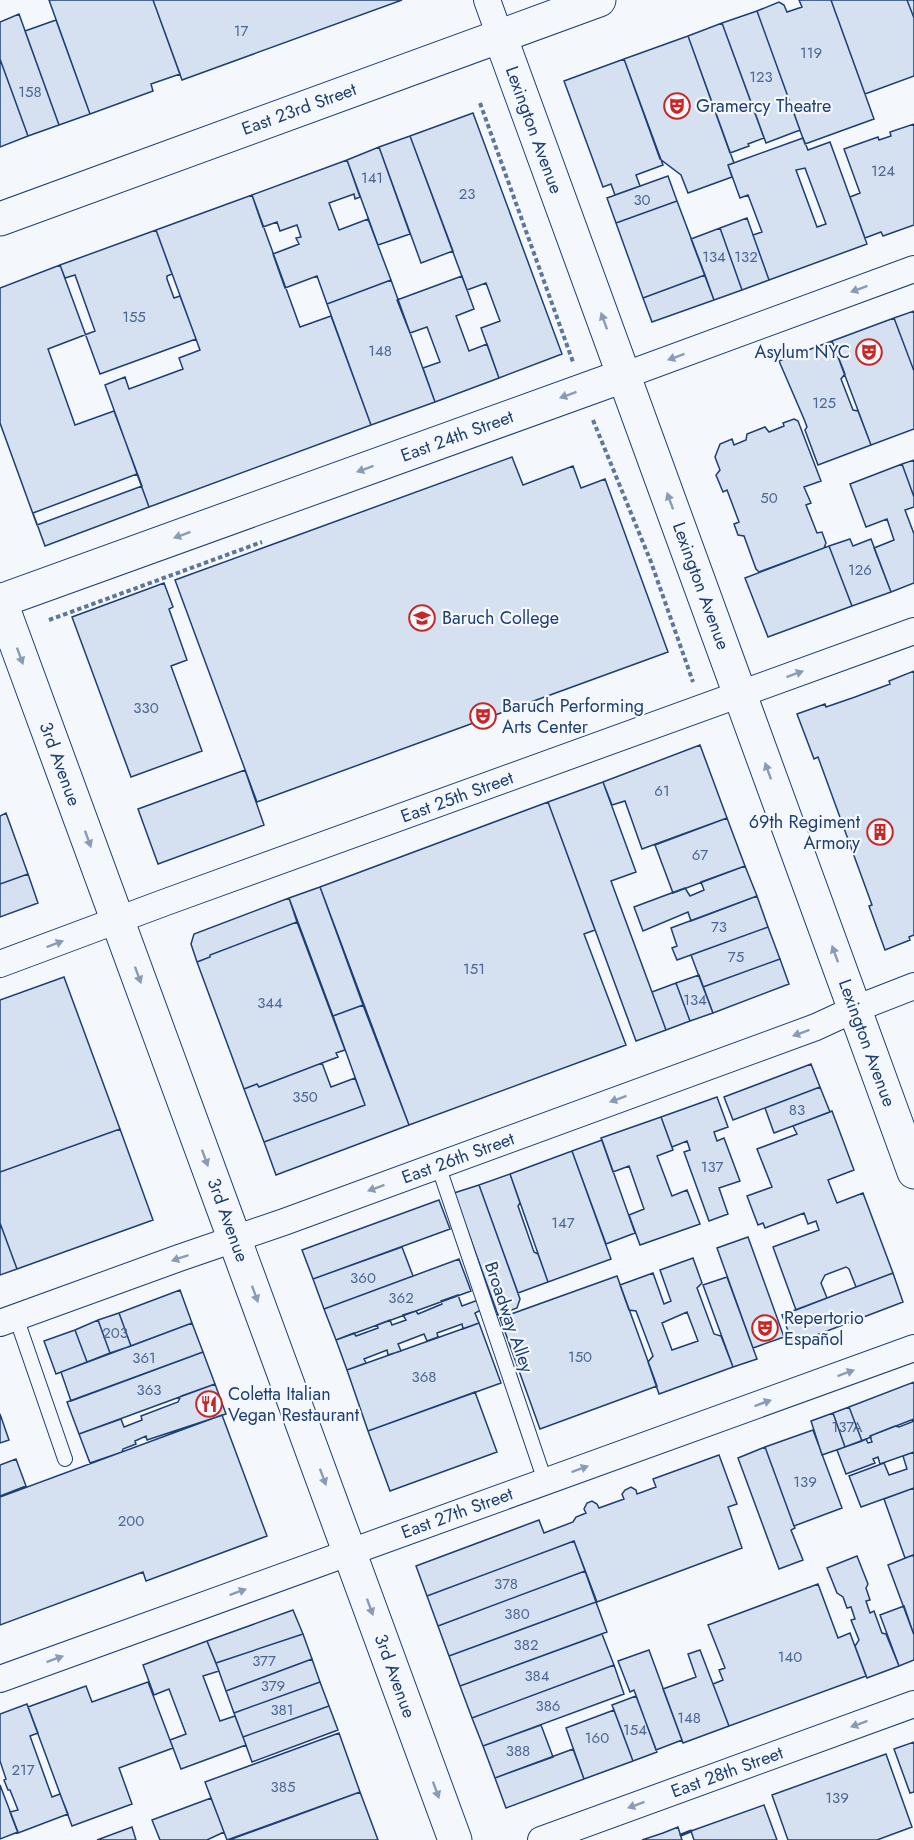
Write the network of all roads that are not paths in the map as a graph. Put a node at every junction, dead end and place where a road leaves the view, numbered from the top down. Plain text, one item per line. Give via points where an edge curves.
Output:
1 (487, 0) edge
2 (599, 0) edge
3 (500, 36) junction
4 (0, 219) edge
5 (914, 269) edge
6 (623, 376) junction
7 (0, 601) edge
8 (914, 631) edge
9 (740, 694) junction
10 (118, 920) junction
11 (0, 964) edge
12 (914, 986) edge
13 (855, 1009) junction
14 (438, 1165) junction
15 (914, 1172) edge
16 (235, 1239) junction
17 (8, 1320) edge
18 (914, 1348) edge
19 (65, 1459) dead end
20 (545, 1481) junction
21 (350, 1552) junction
22 (0, 1679) edge
23 (914, 1704) edge
24 (455, 1840) edge
25 (541, 1840) edge

1 - 3 street, Lexington Avenue
2 - 3 main road, East 23rd Street
3 - 4 main road, East 23rd Street
6 -> 3 main road, Lexington Avenue
5 -> 6 street, East 24th Street
6 -> 7 main road, East 24th Street
9 -> 6 main road, Lexington Avenue
7 -> 10 main road, 3rd Avenue
9 -> 8 street, East 25th Street
9 - 10 street, East 25th Street
13 -> 9 main road, Lexington Avenue
11 -> 10 street, East 25th Street
10 -> 16 main road, 3rd Avenue
12 - 13 street, East 26th Street
13 -> 14 street, East 26th Street via 816,1027
13 - 15 main road, Lexington Avenue
14 -> 16 street, East 26th Street
14 - 20 lane, Broadway Alley
16 -> 17 street, East 26th Street
16 -> 21 main road, 3rd Avenue
17 - 19 lane
20 -> 18 street, East 27th Street
20 - 21 street, East 27th Street
22 -> 21 street, East 27th Street
21 -> 24 main road, 3rd Avenue
23 -> 25 street, East 28th Street

